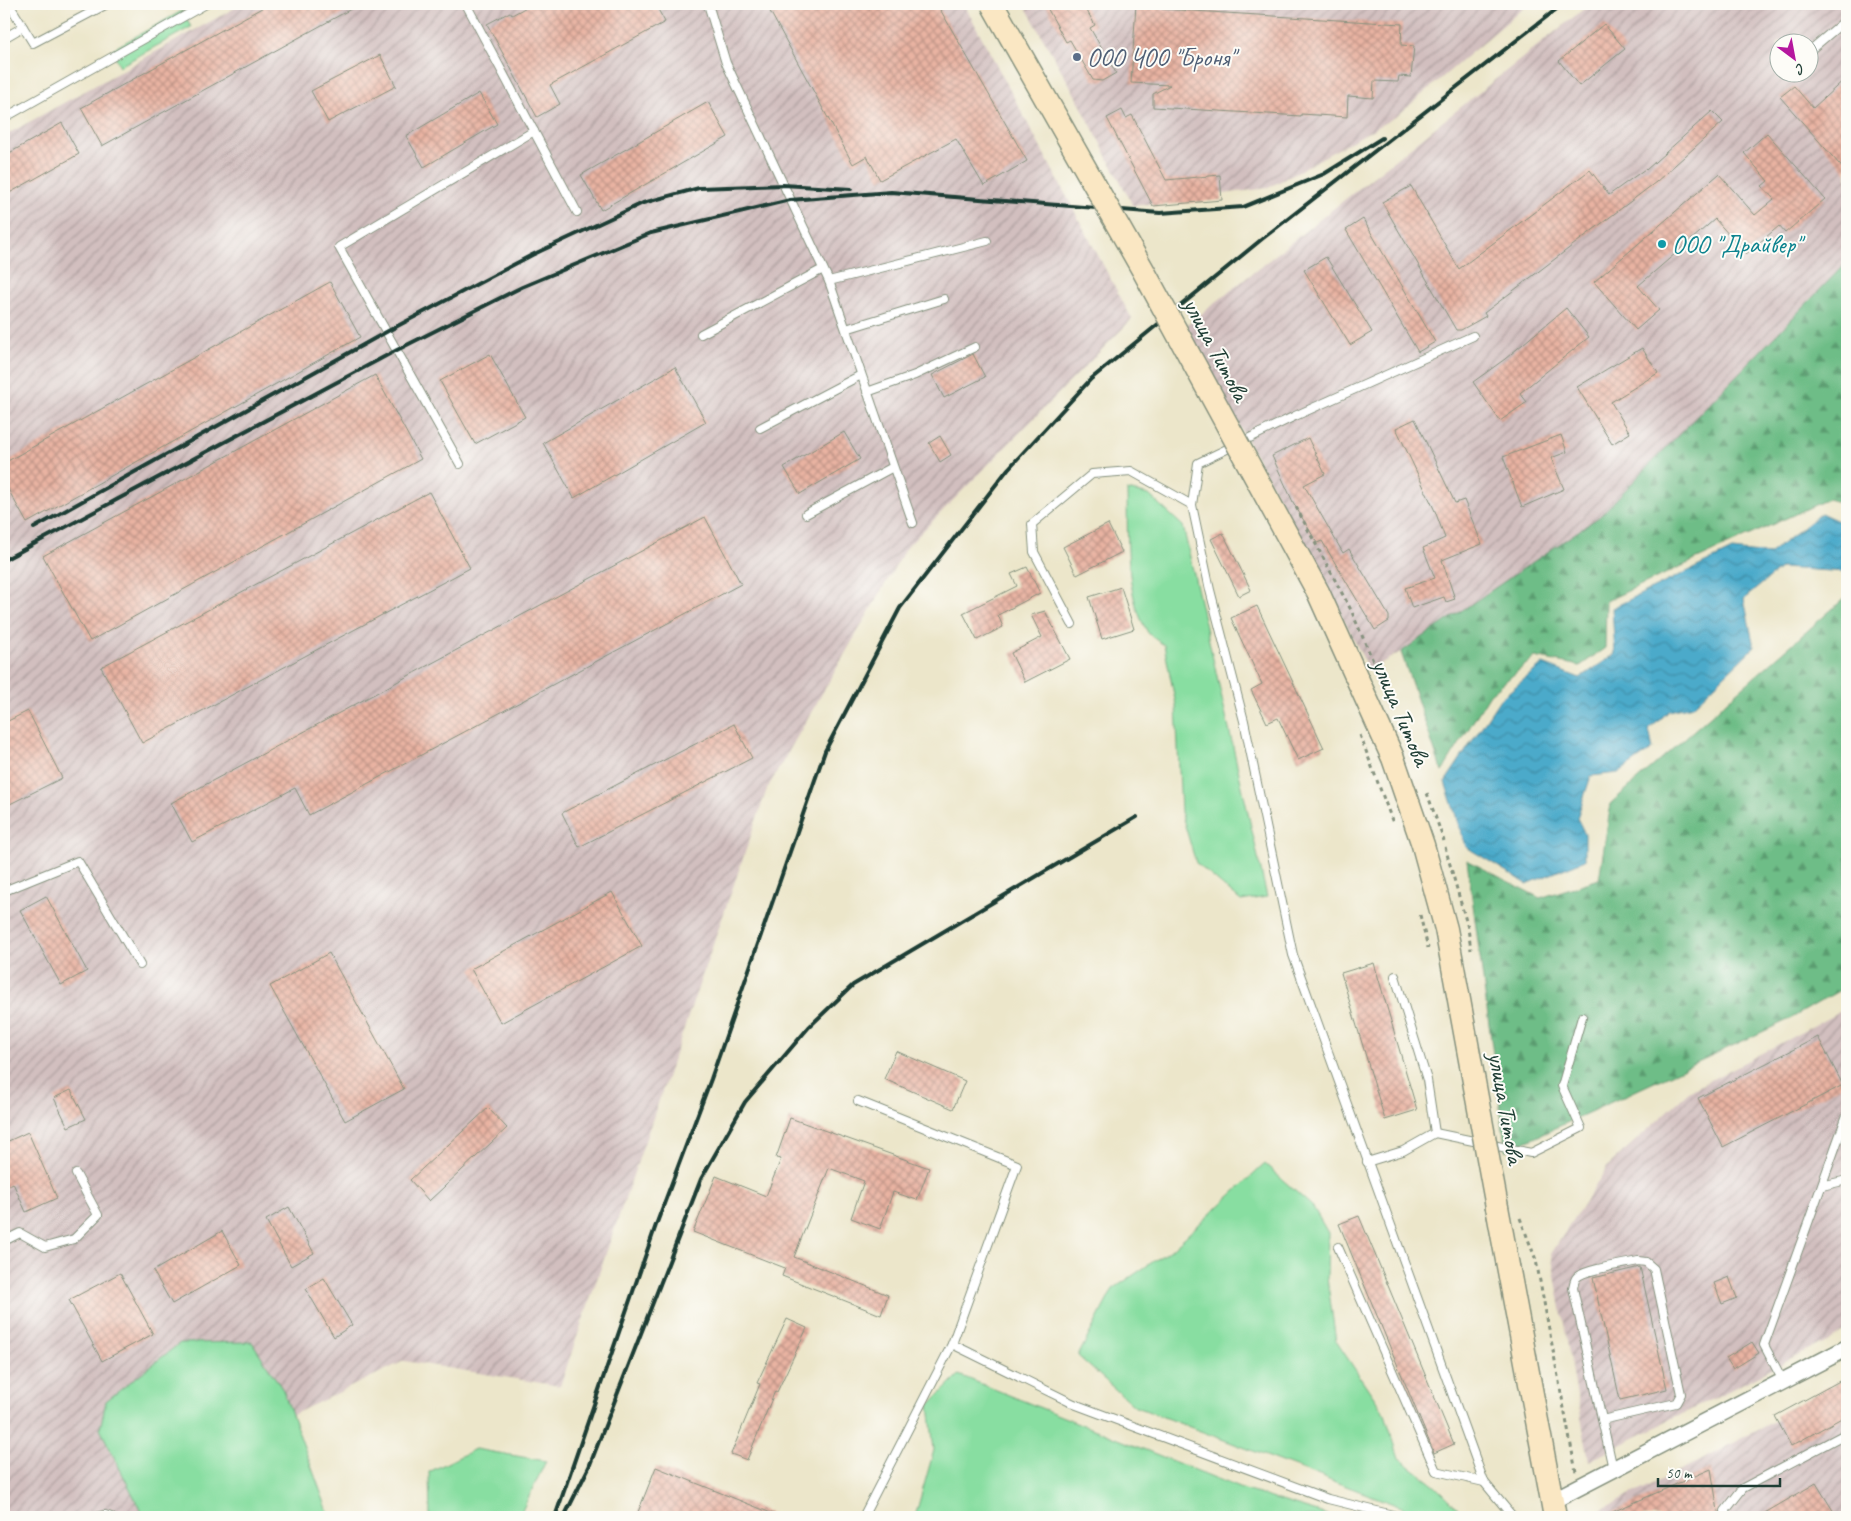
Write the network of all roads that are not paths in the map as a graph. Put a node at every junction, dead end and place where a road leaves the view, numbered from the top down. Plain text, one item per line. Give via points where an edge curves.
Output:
1 (9, 4) edge
2 (107, 4) edge
3 (206, 4) edge
4 (466, 4) edge
5 (708, 4) edge
6 (992, 4) edge
7 (1847, 19) edge
8 (23, 27) junction
9 (4, 38) edge
10 (1818, 44) edge
11 (4, 118) edge
12 (534, 131) junction
13 (577, 212) dead end
14 (987, 241) dead end
15 (823, 269) junction
16 (828, 282) junction
17 (944, 299) dead end
18 (846, 330) junction
19 (701, 334) dead end
20 (1473, 336) dead end
21 (975, 346) dead end
22 (861, 375) junction
23 (867, 392) junction
24 (760, 428) dead end
25 (460, 464) dead end
26 (893, 467) junction
27 (1192, 505) junction
28 (806, 514) dead end
29 (913, 523) dead end
30 (1072, 624) dead end
31 (4, 891) edge
32 (140, 965) dead end
33 (1395, 976) dead end
34 (1582, 1017) dead end
35 (858, 1101) dead end
36 (1847, 1115) edge
37 (1435, 1133) junction
38 (1367, 1162) junction
39 (76, 1174) dead end
40 (1847, 1180) edge
41 (1822, 1186) junction
42 (4, 1241) edge
43 (1338, 1247) dead end
44 (952, 1344) junction
45 (1847, 1348) edge
46 (1784, 1382) junction
47 (1602, 1420) junction
48 (1847, 1433) edge
49 (1614, 1470) junction
50 (1484, 1482) junction
51 (1553, 1509) edge
52 (96, 1517) edge
53 (111, 1517) edge
54 (863, 1517) edge
55 (1401, 1517) edge
56 (1513, 1517) edge
57 (1729, 1517) edge

1 - 8 lane
2 - 8 lane via 33,43
3 - 11 lane
4 - 12 lane
5 - 15 lane via 726,63
6 - 51 main road, улица Титова, bridge via 1129,244 1318,592 1393,758 1423,845 1446,929 1507,1209
7 - 10 lane
8 - 9 lane
12 - 13 lane
12 - 25 lane via 339,247
14 - 16 lane
15 - 16 lane
15 - 19 lane
16 - 18 lane
17 - 18 lane
18 - 22 lane
20 - 27 lane via 1198,463
21 - 23 lane via 915,375
22 - 23 lane
22 - 24 lane
23 - 26 lane
26 - 28 lane
26 - 29 lane
27 - 30 lane via 1131,471 1092,474 1032,524 1034,552
27 - 38 lane via 1244,721 1293,955
31 - 32 lane via 78,861
33 - 37 lane via 1427,1080
34 - 37 lane via 1562,1086 1581,1128 1531,1153
35 - 44 lane via 1017,1165
36 - 41 lane
37 - 38 lane via 1403,1150
38 - 50 lane
39 - 42 lane via 98,1215 74,1239 45,1247 20,1233
40 - 41 lane
41 - 46 lane via 1764,1346
43 - 50 lane via 1436,1471
44 - 54 lane
44 - 55 lane via 1074,1404 1328,1499
45 - 46 street
46 - 49 street
47 - 47 lane via 1676,1403 1681,1394 1654,1269 1646,1262 1638,1261 1585,1274 1574,1282
47 - 49 lane
48 - 57 lane via 1743,1488 1725,1511
49 - 51 street via 1579,1488
50 - 56 lane
52 - 53 lane via 104,1514

